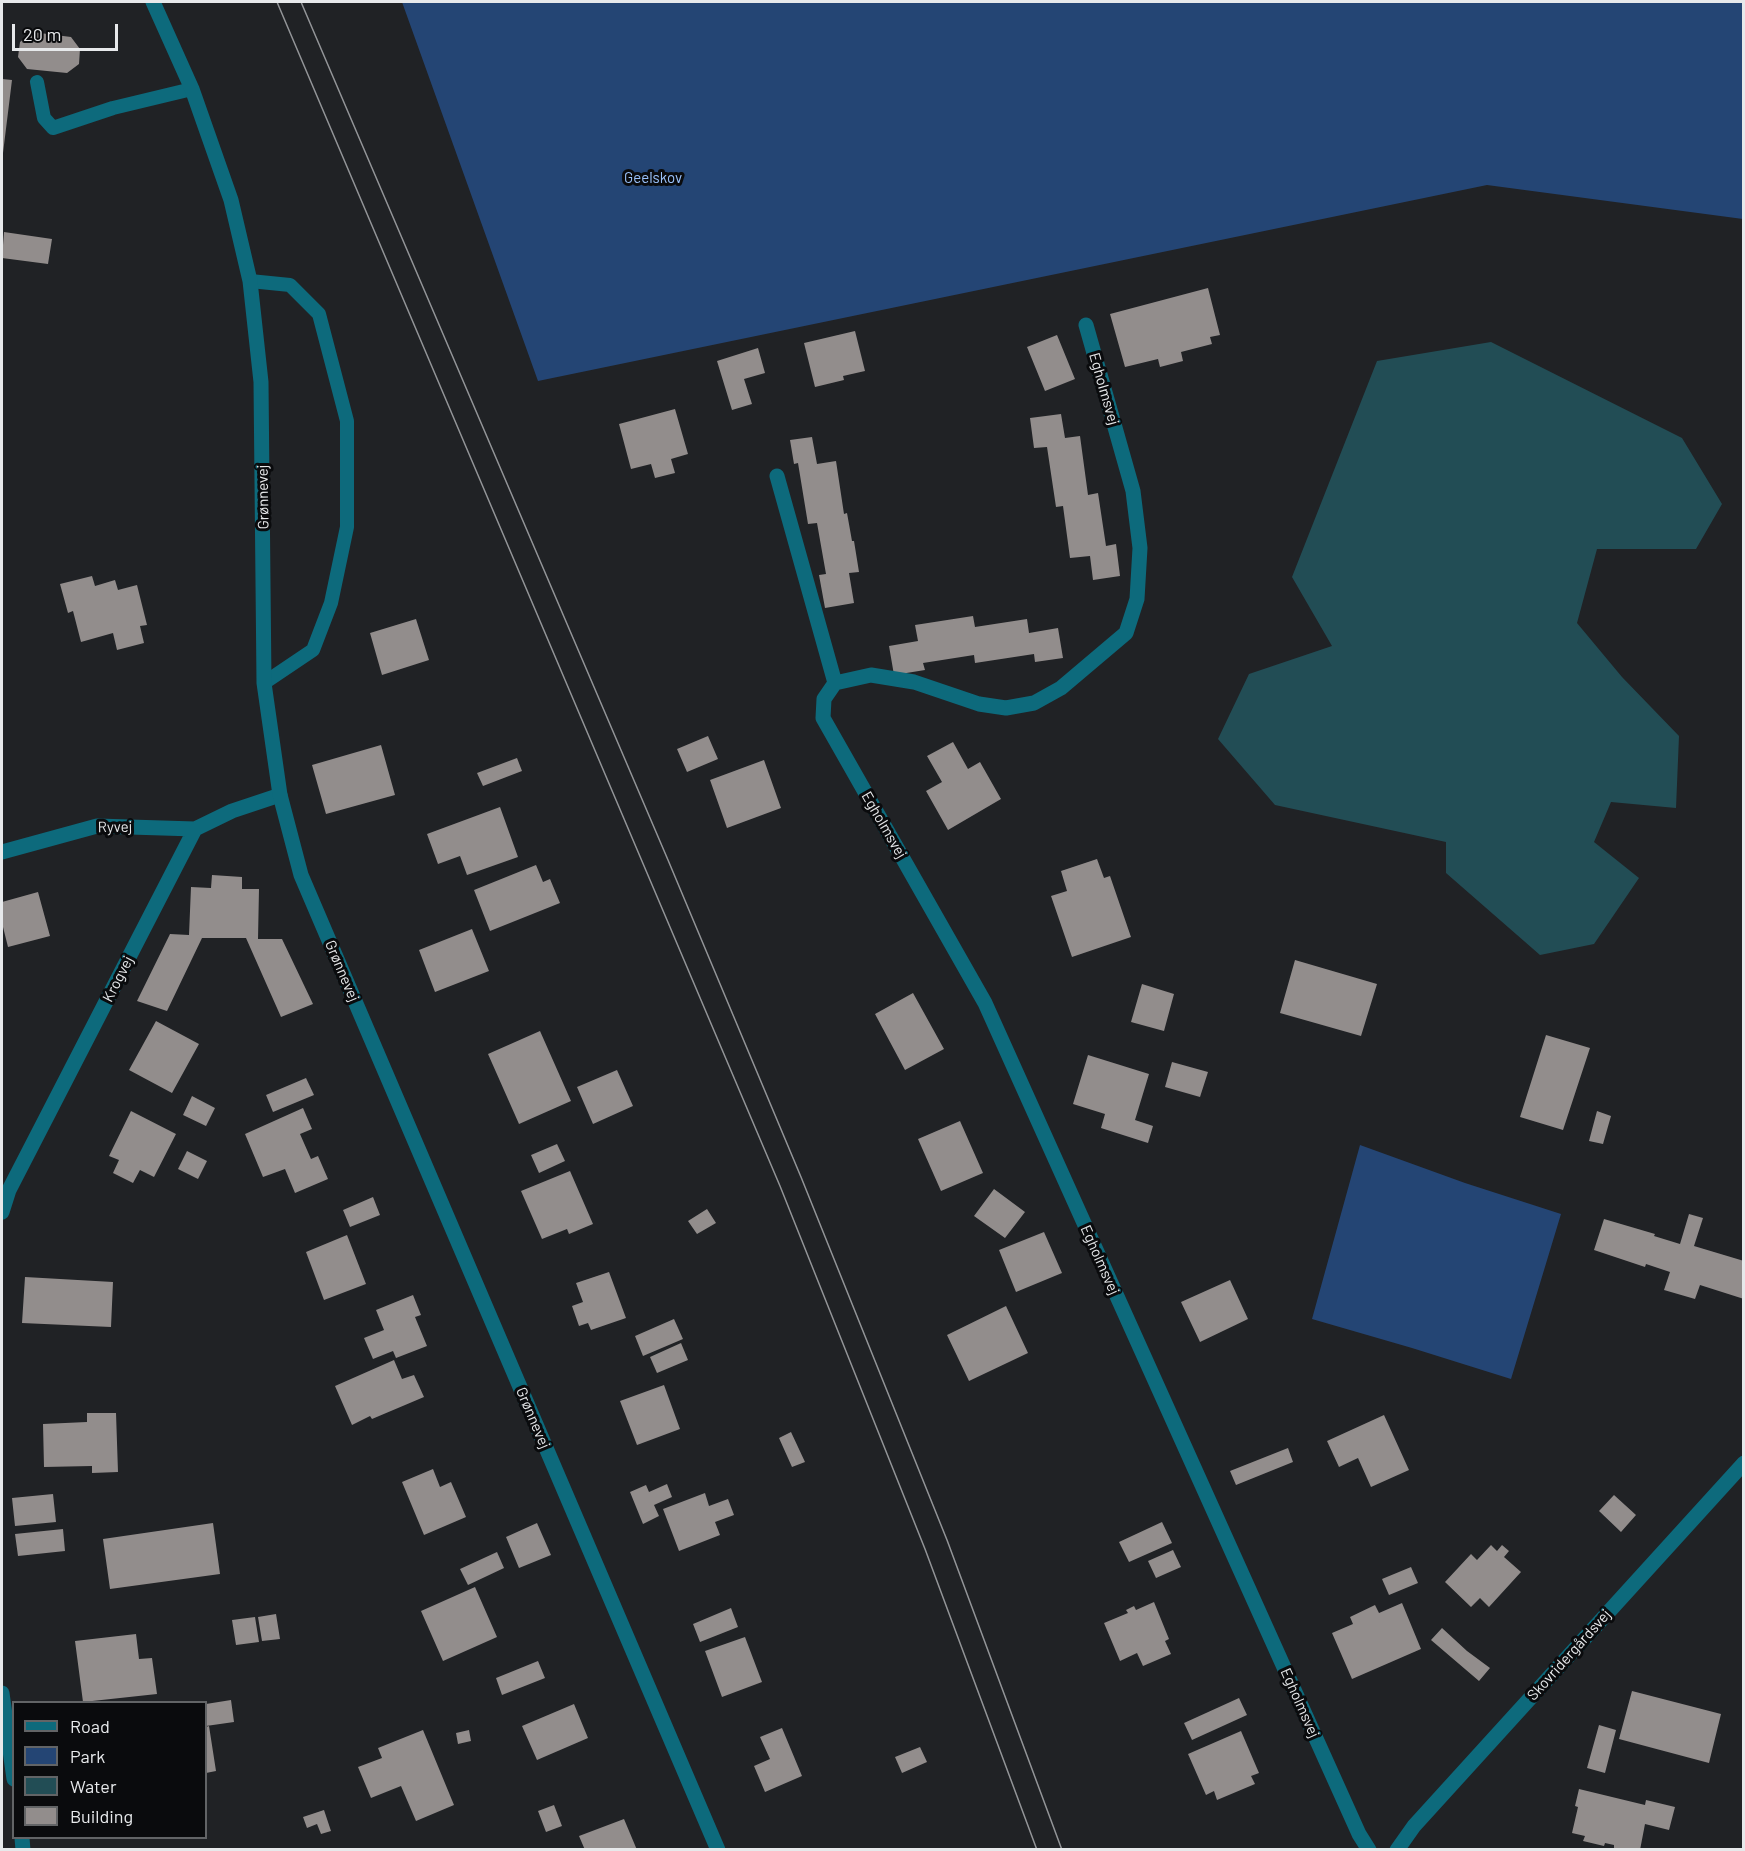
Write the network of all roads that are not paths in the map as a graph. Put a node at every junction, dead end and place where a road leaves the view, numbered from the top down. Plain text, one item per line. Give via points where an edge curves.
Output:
1 (145, 2) edge
2 (153, 2) edge
3 (172, 41) junction
4 (37, 82) dead end
5 (192, 89) junction
6 (250, 281) junction
7 (1086, 325) dead end
8 (777, 476) dead end
9 (264, 683) junction
10 (836, 683) junction
11 (280, 795) junction
12 (195, 829) junction
13 (2, 852) edge
14 (2, 1212) edge
15 (1743, 1463) edge
16 (2, 1694) edge
17 (12, 1765) edge
18 (718, 1850) edge
19 (1369, 1850) edge
20 (1397, 1850) edge

1 - 3 street, Grønnevej
2 - 3 street, Grønnevej
3 - 5 street, Grønnevej
4 - 5 lane via 44,118 53,128 113,108
5 - 6 street, Grønnevej via 231,200
6 - 9 street, Grønnevej via 261,382
6 - 9 lane via 290,285 319,314 347,421 347,527 331,603 312,650
7 - 10 street, Egholmsvej via 1133,491 1140,548 1137,599 1126,633 1061,688 1035,703 1006,708 979,704 914,682 871,675
8 - 10 street
9 - 11 street, Grønnevej
10 - 19 street, Egholmsvej via 824,699 823,718 985,1003
11 - 12 street
11 - 18 street, Grønnevej via 301,875
12 - 13 street, Ryvej via 97,826
12 - 14 street, Krogvej via 9,1190
15 - 20 street, Skovridergårdsvej via 1414,1826
16 - 17 street

